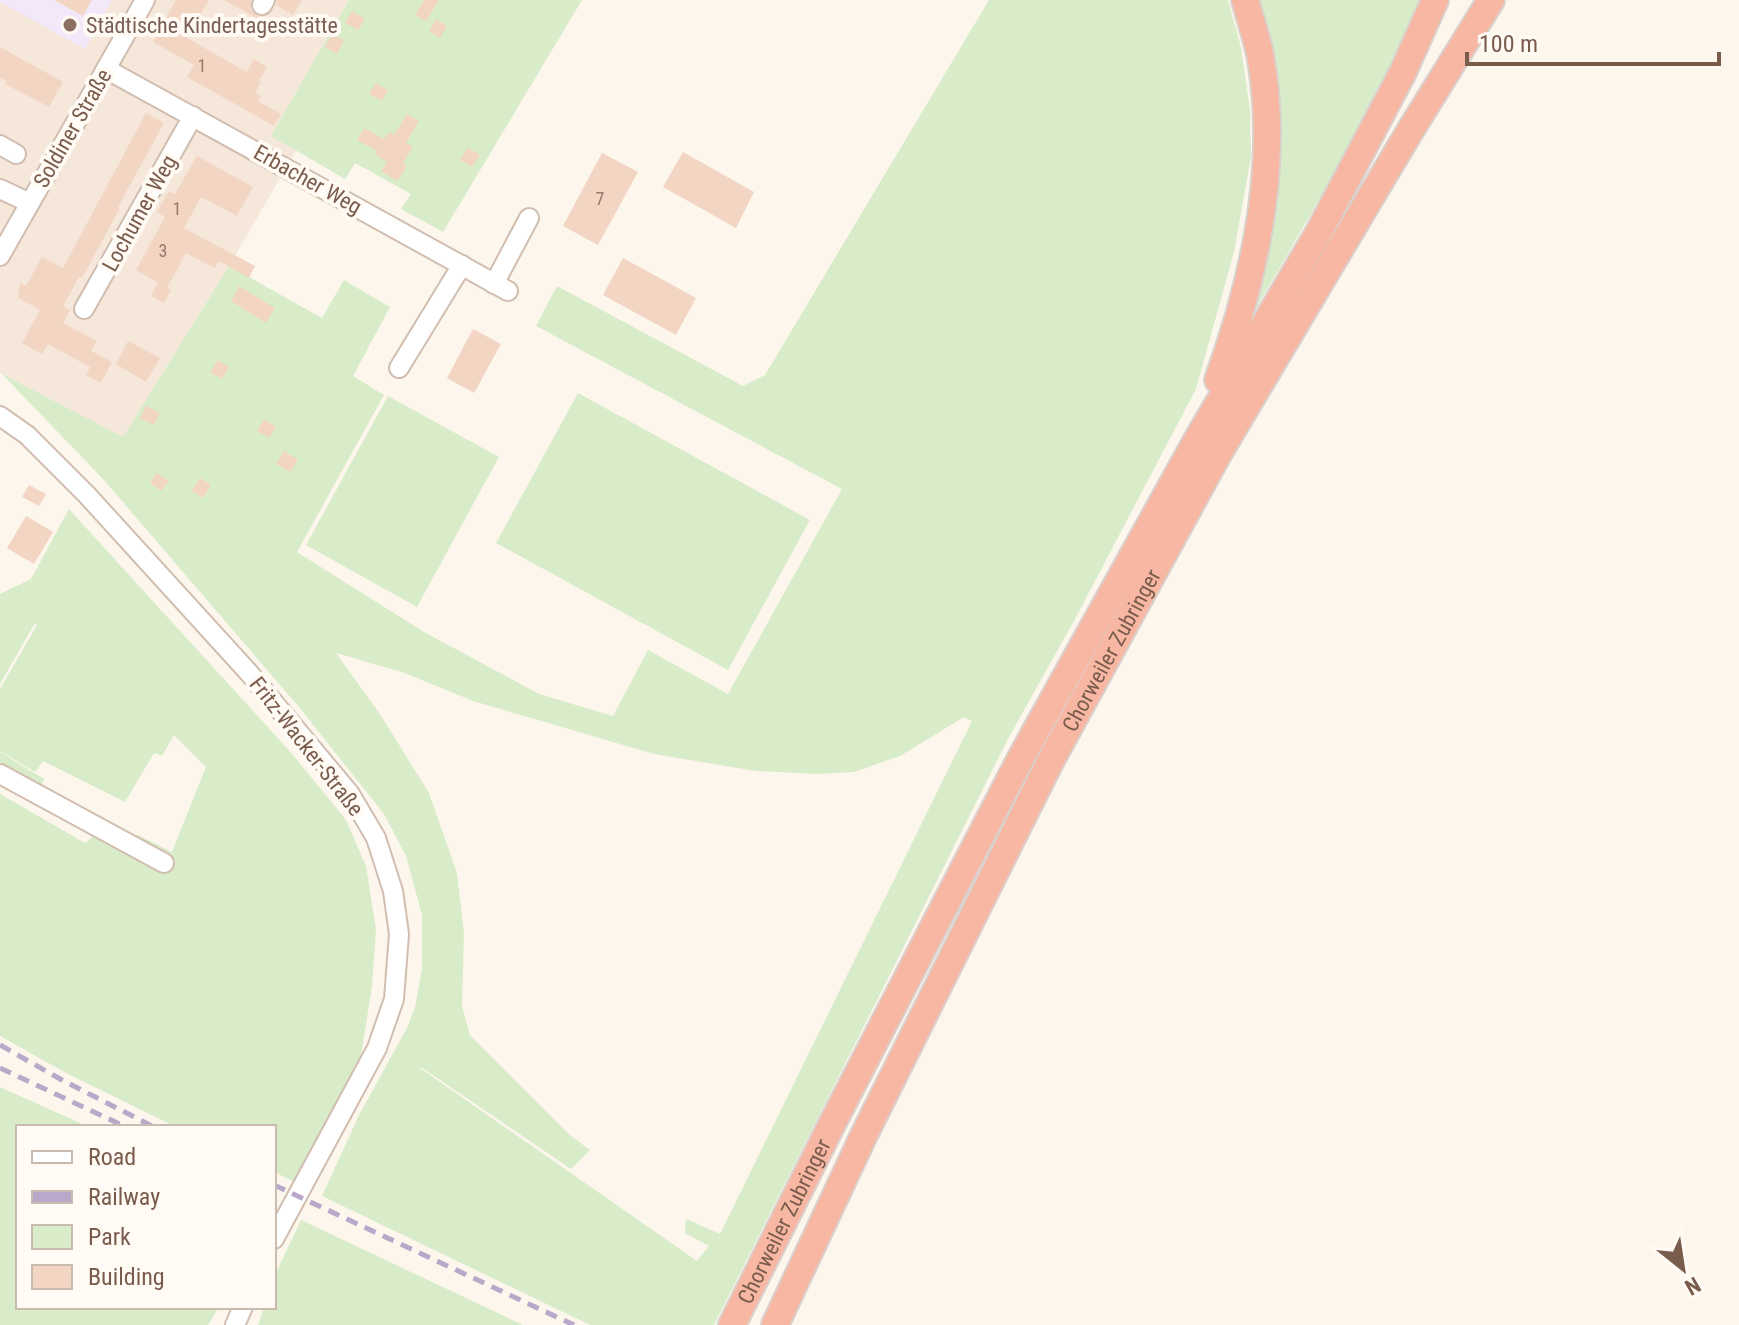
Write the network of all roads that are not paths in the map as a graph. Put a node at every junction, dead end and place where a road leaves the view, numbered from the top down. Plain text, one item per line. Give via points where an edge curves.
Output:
1 (145, 0) edge
2 (1245, 0) edge
3 (1435, 0) edge
4 (1491, 0) edge
5 (106, 69) junction
6 (193, 116) junction
7 (0, 189) edge
8 (30, 203) junction
9 (529, 218) dead end
10 (0, 256) edge
11 (462, 265) junction
12 (84, 309) dead end
13 (399, 368) dead end
14 (0, 416) edge
15 (1197, 440) junction
16 (0, 774) edge
17 (164, 863) dead end
18 (276, 1235) edge
19 (732, 1325) edge
20 (775, 1325) edge

1 - 5 street, Soldiner Straße
2 - 15 highway, Chorweiler Zubringer via 1265,95 1263,206 1237,330
3 - 15 highway, Chorweiler Zubringer via 1319,232
4 - 20 highway, Chorweiler Zubringer via 1218,454 1050,762
5 - 6 street, Erbacher Weg
5 - 8 street, Soldiner Straße
6 - 11 street, Erbacher Weg
6 - 12 street, Lochumer Weg
7 - 8 street
8 - 10 street, Soldiner Straße
9 - 11 street, Erbacher Weg via 501,288
11 - 13 street
14 - 18 street, Fritz-Wacker-Straße via 27,435 87,495 250,674 350,794 376,838 393,891 399,934 394,999 377,1048
15 - 19 highway, Chorweiler Zubringer via 1022,756
16 - 17 street

